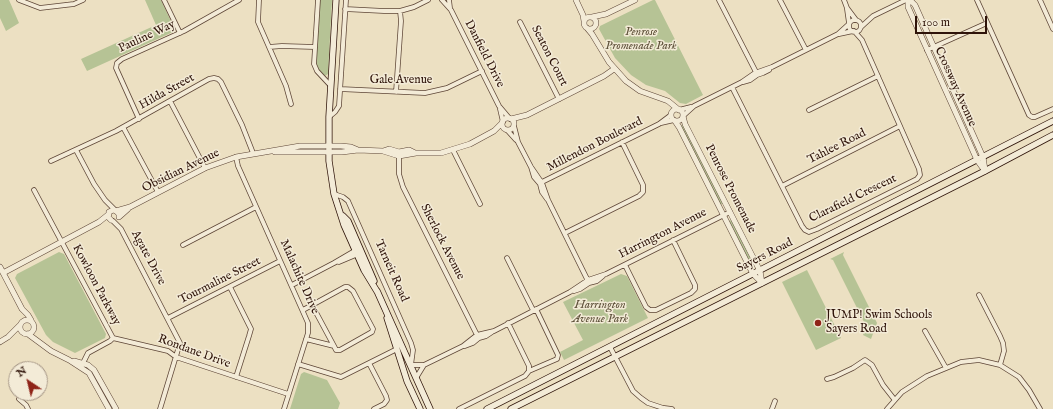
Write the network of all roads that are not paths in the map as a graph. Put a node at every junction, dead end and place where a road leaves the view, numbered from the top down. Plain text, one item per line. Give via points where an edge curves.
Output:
1 (19, 0) edge
2 (82, 0) edge
3 (164, 0) edge
4 (239, 0) edge
5 (259, 0) edge
6 (318, 0) edge
7 (336, 0) edge
8 (346, 0) edge
9 (428, 0) edge
10 (431, 0) edge
11 (442, 0) edge
12 (449, 0) edge
13 (576, 0) edge
14 (635, 0) edge
15 (719, 0) edge
16 (780, 0) edge
17 (844, 0) edge
18 (908, 0) edge
19 (977, 0) edge
20 (1040, 0) edge
21 (73, 2) edge
22 (579, 7) junction
23 (847, 8) junction
24 (345, 9) junction
25 (451, 10) junction
26 (400, 11) junction
27 (606, 14) junction
28 (873, 16) junction
29 (591, 17) junction
30 (857, 20) junction
31 (584, 21) junction
32 (520, 22) dead end
33 (987, 22) junction
34 (849, 24) junction
35 (595, 25) junction
36 (587, 28) junction
37 (861, 28) junction
38 (1053, 29) edge
39 (854, 31) junction
40 (180, 33) junction
41 (838, 34) junction
42 (596, 40) junction
43 (862, 40) junction
44 (269, 47) junction
45 (315, 47) junction
46 (933, 47) junction
47 (806, 50) junction
48 (927, 50) junction
49 (614, 69) junction
50 (482, 71) junction
51 (756, 74) junction
52 (878, 76) junction
53 (330, 86) junction
54 (732, 87) junction
55 (340, 89) junction
56 (396, 92) junction
57 (559, 99) junction
58 (664, 100) junction
59 (170, 101) junction
60 (291, 104) dead end
61 (500, 106) junction
62 (694, 106) junction
63 (1053, 108) edge
64 (679, 110) junction
65 (809, 110) dead end
66 (671, 114) junction
67 (527, 115) junction
68 (683, 116) junction
69 (329, 117) junction
70 (139, 119) junction
71 (511, 119) junction
72 (674, 121) junction
73 (1053, 121) edge
74 (503, 122) junction
75 (659, 124) junction
76 (514, 126) junction
77 (900, 126) junction
78 (123, 127) junction
79 (507, 130) junction
80 (488, 135) junction
81 (1053, 135) edge
82 (518, 142) junction
83 (622, 142) junction
84 (328, 149) junction
85 (76, 150) junction
86 (453, 150) junction
87 (253, 153) junction
88 (399, 154) junction
89 (236, 157) junction
90 (983, 157) junction
91 (977, 160) junction
92 (51, 161) dead end
93 (205, 168) junction
94 (985, 171) junction
95 (541, 183) junction
96 (782, 186) junction
97 (34, 190) dead end
98 (158, 192) junction
99 (334, 194) junction
100 (480, 204) dead end
101 (130, 207) junction
102 (256, 207) junction
103 (112, 212) junction
104 (730, 212) junction
105 (723, 215) junction
106 (115, 219) junction
107 (99, 222) junction
108 (565, 233) junction
109 (673, 240) junction
110 (61, 242) junction
111 (183, 245) dead end
112 (358, 252) junction
113 (507, 258) dead end
114 (280, 261) junction
115 (625, 265) junction
116 (0, 267) edge
117 (760, 271) junction
118 (3, 273) junction
119 (753, 274) junction
120 (589, 281) junction
121 (762, 283) junction
122 (292, 285) junction
123 (230, 287) junction
124 (979, 295) dead end
125 (382, 301) junction
126 (312, 305) junction
127 (22, 309) junction
128 (302, 310) junction
129 (534, 310) junction
130 (168, 318) junction
131 (31, 320) junction
132 (508, 323) junction
133 (21, 324) junction
134 (34, 329) junction
135 (925, 331) dead end
136 (26, 334) junction
137 (478, 336) junction
138 (8, 337) junction
139 (113, 338) junction
140 (306, 339) junction
141 (0, 342) edge
142 (40, 342) junction
143 (334, 346) junction
144 (610, 347) junction
145 (397, 349) junction
146 (615, 356) junction
147 (176, 357) junction
148 (369, 363) junction
149 (298, 364) junction
150 (82, 365) junction
151 (411, 365) junction
152 (424, 365) junction
153 (1000, 365) junction
154 (946, 368) junction
155 (529, 371) junction
156 (236, 377) junction
157 (416, 378) junction
158 (827, 379) dead end
159 (288, 394) junction
160 (894, 399) junction
161 (21, 401) edge
162 (775, 401) dead end
163 (466, 407) edge
164 (431, 408) edge
165 (664, 408) edge
166 (28, 409) edge
167 (109, 409) edge
168 (116, 409) edge
169 (160, 409) edge
170 (284, 409) edge
171 (374, 409) edge
172 (420, 409) edge
173 (458, 409) edge
174 (487, 409) edge
175 (511, 409) edge
176 (672, 409) edge
177 (772, 409) edge
178 (887, 409) edge
179 (1040, 409) edge

1 - 21 street via 40,8
2 - 21 street
3 - 40 street
4 - 40 street, Pauline Way
5 - 44 street via 258,22
6 - 45 street
7 - 53 main road, Tarneit Road
8 - 24 street, Tarneit Road
9 - 10 street
9 - 26 street
11 - 25 street, Danfield Drive
12 - 25 street, Danfield Drive
13 - 22 street
14 - 27 street
15 - 51 street
16 - 47 street
17 - 23 street
18 - 28 street
18 - 46 street, Crossway Avenue via 915,5
18 - 48 street, Crossway Avenue via 908,7
19 - 33 street
20 - 38 street
22 - 29 street
22 - 31 street
23 - 30 street
23 - 34 street
24 - 26 street
24 - 55 street, Tarneit Road
25 - 50 street, Danfield Drive
26 - 56 street
27 - 29 street
27 - 35 street
28 - 30 street
28 - 37 street
29 - 31 street
29 - 35 street via 596,21
30 - 34 street
30 - 37 street
31 - 36 street
32 - 57 street, Seaton Court
33 - 46 street
33 - 63 street via 1028,113 1032,117 1039,116
34 - 39 street via 850,29
34 - 41 street
35 - 36 street via 593,28
35 - 42 street
36 - 42 street
37 - 39 street
37 - 43 street, Clarafield Crescent
39 - 41 street
39 - 43 street, Clarafield Crescent
40 - 70 street, Pauline Way via 117,63 116,68
41 - 47 street
42 - 49 street
43 - 52 street, Clarafield Crescent
44 - 45 street
44 - 60 street
45 - 53 street via 315,69
46 - 48 street
46 - 90 street, Crossway Avenue
47 - 51 street via 766,72
48 - 91 street, Crossway Avenue
49 - 57 street
49 - 58 street via 640,91
50 - 56 street, Gale Avenue via 440,91
50 - 61 street, Danfield Drive
51 - 54 street via 750,80
52 - 65 street
52 - 77 street, Clarafield Crescent
53 - 69 main road, Tarneit Road
54 - 62 street
54 - 96 street, Clarafield Crescent
55 - 56 street, Gale Avenue
55 - 69 street, Tarneit Road via 338,109
57 - 67 street
58 - 64 street
58 - 66 street via 671,109
59 - 70 street, Hilda Street
59 - 87 street, Hilda Street via 209,80 218,79 242,125
59 - 93 street
61 - 71 street, Danfield Drive
61 - 74 street, Danfield Drive
62 - 64 street
62 - 68 street
64 - 66 street
64 - 68 street
66 - 72 street
66 - 75 street, Millendon Boulevard
67 - 71 street
67 - 76 street
68 - 72 street via 680,121
68 - 104 street, Penrose Promenade
69 - 84 main road, Tarneit Road
70 - 78 street, Hilda Street
71 - 74 street
71 - 76 street
72 - 75 street, Millendon Boulevard
72 - 105 street, Penrose Promenade
73 - 90 main road, Sayers Road
74 - 79 street via 503,128
74 - 80 street via 498,129
75 - 83 street, Millendon Boulevard
76 - 79 street via 512,130
76 - 82 street
77 - 96 street, Tahlee Road
77 - 96 street, Clarafield Crescent via 919,169 919,177 817,229 810,232 805,230
78 - 85 street, Hilda Street
78 - 98 street
79 - 80 street
79 - 82 street
80 - 86 street, Obsidian Avenue
81 - 94 main road, Sayers Road
82 - 95 street via 534,177
83 - 95 street, Millendon Boulevard
83 - 108 street via 643,185 643,192
84 - 87 street, Obsidian Avenue via 300,146
84 - 88 street, Obsidian Avenue via 390,149
84 - 99 main road, Tarneit Road
85 - 92 street, Hilda Street
85 - 103 street
86 - 88 street, Obsidian Avenue via 436,153 416,153 409,150
86 - 100 street
87 - 89 street, Obsidian Avenue
88 - 137 street, Sherlock Avenue via 399,174 403,187
89 - 93 street, Obsidian Avenue
89 - 102 street, Malachite Drive
90 - 91 main road, Sayers Road
90 - 94 street, Crossway Avenue
91 - 94 street, Crossway Avenue
91 - 117 main road, Sayers Road
93 - 98 street, Obsidian Avenue
94 - 121 main road, Sayers Road
95 - 108 street via 542,192
97 - 110 street, Kowloon Parkway
98 - 101 street, Obsidian Avenue
99 - 112 main road, Tarneit Road via 342,215 348,222
99 - 151 street, Tarneit Road via 348,201 411,343
101 - 103 street, Obsidian Avenue
101 - 106 street, Obsidian Avenue
102 - 111 street
102 - 114 street, Malachite Drive
103 - 106 street via 108,217
103 - 106 street via 119,214
103 - 107 street, Obsidian Avenue
104 - 105 street, Harrington Avenue
104 - 117 street, Penrose Promenade
105 - 109 street, Harrington Avenue
105 - 119 street, Penrose Promenade
106 - 107 street, Obsidian Avenue
106 - 130 street, Agate Drive
107 - 110 street, Obsidian Avenue
108 - 120 street
109 - 115 street, Harrington Avenue
109 - 115 street via 695,285 694,290 684,296 656,310 650,310 646,307
110 - 118 street, Obsidian Avenue
110 - 139 street, Kowloon Parkway
112 - 122 street
112 - 125 main road, Tarneit Road
113 - 129 street
114 - 122 street, Malachite Drive
114 - 123 street, Tourmaline Street
115 - 120 street, Harrington Avenue
116 - 118 street
117 - 119 main road, Sayers Road
117 - 121 street, Penrose Promenade
118 - 127 street
119 - 121 street, Penrose Promenade
119 - 144 main road, Sayers Road
120 - 129 street, Harrington Avenue
121 - 146 main road, Sayers Road
122 - 128 street, Malachite Drive
123 - 130 street, Tourmaline Street
123 - 156 street via 250,329
124 - 153 street via 1003,343 1004,351
125 - 145 main road, Tarneit Road
125 - 151 main road, Tarneit Road
126 - 128 street
126 - 143 street
126 - 143 street via 345,287 351,288 357,298 372,326 372,332 340,350 336,350
127 - 131 street
127 - 133 street
128 - 140 street, Malachite Drive via 309,328
129 - 132 street, Harrington Avenue
129 - 155 street via 558,355
130 - 147 street, Agate Drive via 180,343
131 - 133 street via 24,320
131 - 134 street
132 - 137 street, Harrington Avenue
132 - 155 street via 529,366
133 - 136 street via 20,329
133 - 138 street
134 - 136 street via 32,333
134 - 142 street
135 - 154 street
136 - 138 street
136 - 142 street
137 - 152 street, Harrington Avenue
138 - 141 street
139 - 147 street, Rondane Drive via 168,351
139 - 150 street via 88,353
140 - 143 street
140 - 149 street, Malachite Drive
142 - 150 street via 51,351
144 - 146 street
144 - 174 main road, Sayers Road
145 - 148 street
145 - 172 main road, Tarneit Road via 407,381
146 - 165 street via 637,395 648,403
146 - 175 main road, Sayers Road
147 - 156 street, Rondane Drive
147 - 169 street, Agate Drive
148 - 149 street via 341,377
148 - 171 street via 387,400
149 - 159 street, Malachite Drive
150 - 167 street via 90,374
150 - 168 street via 94,370
151 - 152 street, Harrington Avenue
151 - 157 main road, Tarneit Road
152 - 157 street
153 - 154 street via 979,360 961,362
153 - 179 street via 1019,377 1030,390
154 - 160 street via 914,384
155 - 163 street
156 - 159 street, Rondane Drive
157 - 164 main road, Tarneit Road
158 - 160 street via 865,360 872,365
159 - 170 street, Malachite Drive
160 - 178 street
161 - 166 street
162 - 177 street
163 - 173 street
165 - 176 street

